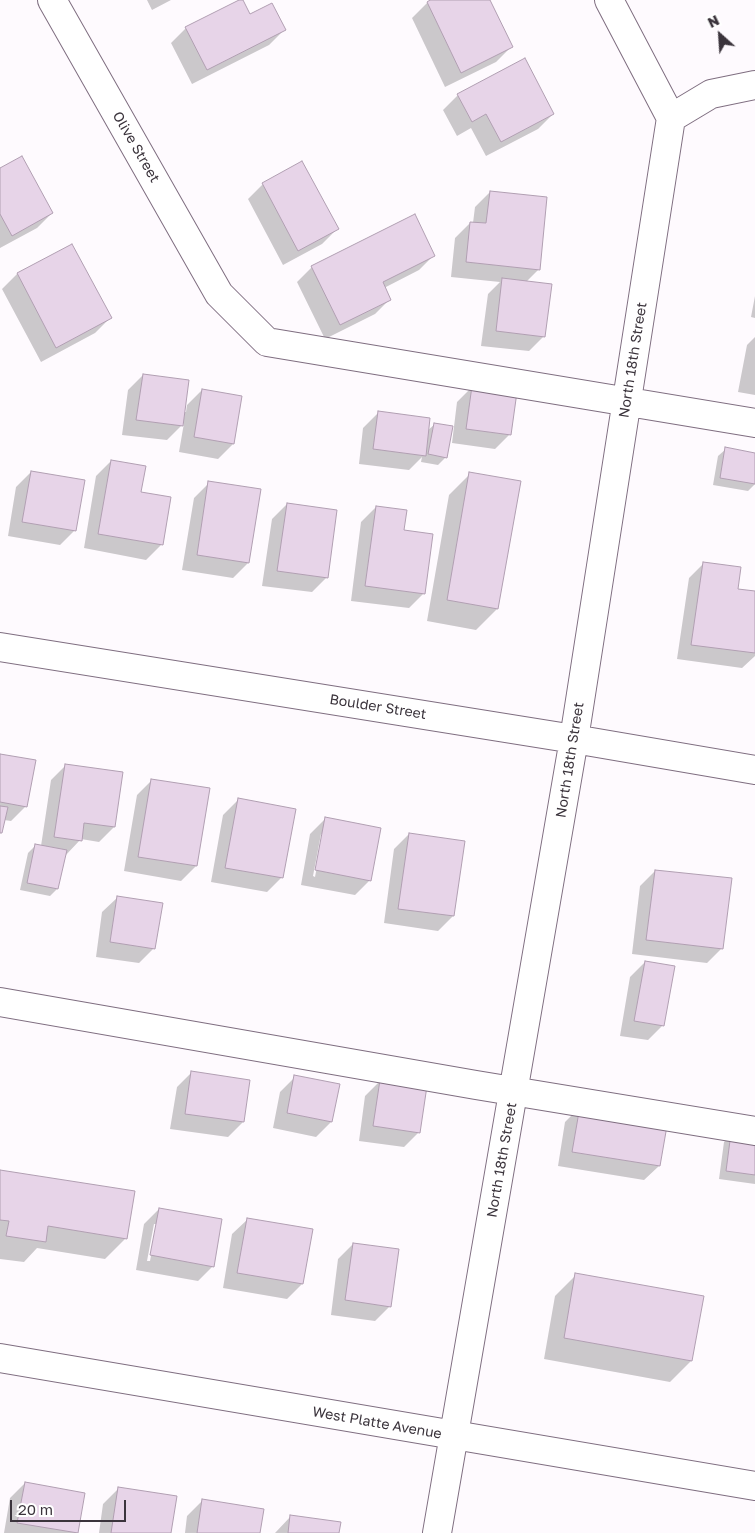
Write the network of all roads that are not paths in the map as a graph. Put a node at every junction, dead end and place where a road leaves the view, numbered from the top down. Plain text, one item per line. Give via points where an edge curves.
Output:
1 (52, 0) edge
2 (609, 0) edge
3 (755, 85) edge
4 (672, 118) junction
5 (627, 402) junction
6 (755, 423) edge
7 (0, 647) edge
8 (574, 739) junction
9 (755, 770) edge
10 (0, 1002) edge
11 (514, 1091) junction
12 (755, 1131) edge
13 (0, 1358) edge
14 (454, 1436) junction
15 (755, 1486) edge
16 (437, 1533) edge

1 - 5 street, Olive Street via 219,294 267,342
2 - 4 street
3 - 4 street via 711,94
4 - 5 street, North 18th Street
5 - 6 street, Olive Street
5 - 8 street, North 18th Street
7 - 8 street, Boulder Street
8 - 9 street, Boulder Street
8 - 11 street, North 18th Street
10 - 11 street
11 - 12 street
11 - 14 street, North 18th Street
13 - 14 street, West Platte Avenue
14 - 15 street, West Platte Avenue
14 - 16 street, North 18th Street

